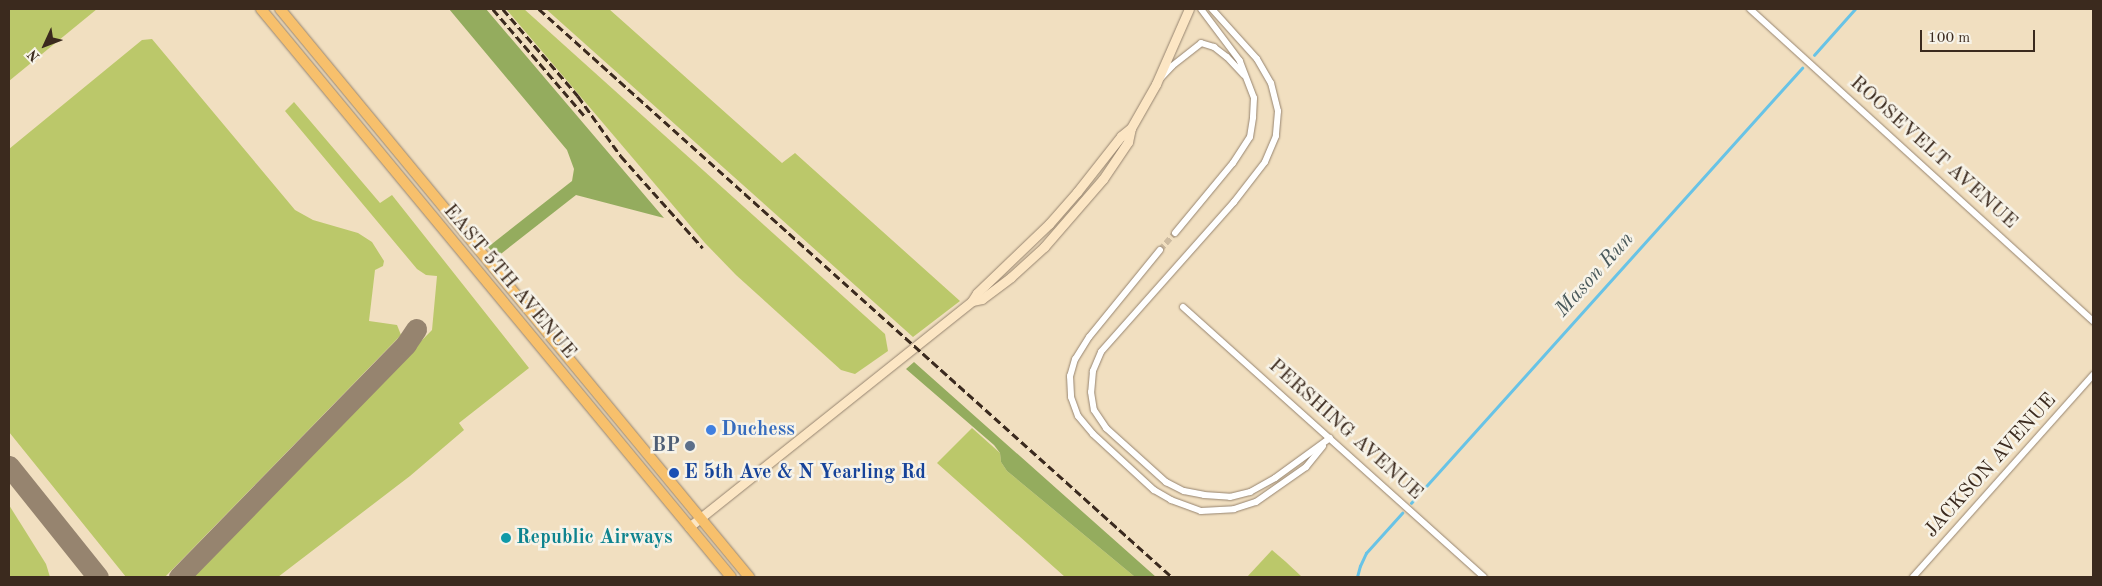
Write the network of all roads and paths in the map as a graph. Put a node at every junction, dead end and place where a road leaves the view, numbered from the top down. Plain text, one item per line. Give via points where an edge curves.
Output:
1 (260, 9) edge
2 (280, 9) edge
3 (1189, 9) edge
4 (1201, 9) edge
5 (1212, 9) edge
6 (1750, 9) edge
7 (1247, 78) junction
8 (1156, 84) junction
9 (1175, 233) tunnel mouth
10 (1160, 250) tunnel mouth
11 (1184, 307) dead end
12 (2093, 321) edge
13 (2093, 376) edge
14 (1330, 438) junction
15 (700, 518) junction
16 (689, 527) junction
17 (731, 577) edge
18 (749, 577) edge
19 (1484, 577) edge
20 (1913, 577) edge

1 - 16 main road, EAST 5TH AVENUE
2 - 15 main road, EAST 5TH AVENUE
3 - 8 main road
4 - 7 street via 1240,61
5 - 14 street via 1257,59 1271,83 1278,111 1276,136 1265,162 1234,202 1101,352 1093,371 1091,392 1094,410 1106,428 1166,482 1184,491 1204,495 1230,497 1250,492
6 - 12 street, ROOSEVELT AVENUE
7 - 8 street via 1214,47 1201,43 1172,66
7 - 9 street via 1254,98 1250,137 1233,163
8 - 15 main road via 1131,128 1128,142 1103,179 1063,226 1011,277 982,299 972,301
10 - 14 street via 1075,359 1070,376 1071,397 1078,416 1093,434 1154,490 1171,500 1218,512 1256,502 1272,492 1306,467
11 - 14 street, PERSHING AVENUE
13 - 20 street, JACKSON AVENUE
14 - 19 street, PERSHING AVENUE
15 - 16 main road
15 - 18 main road, EAST 5TH AVENUE
16 - 17 main road, EAST 5TH AVENUE

